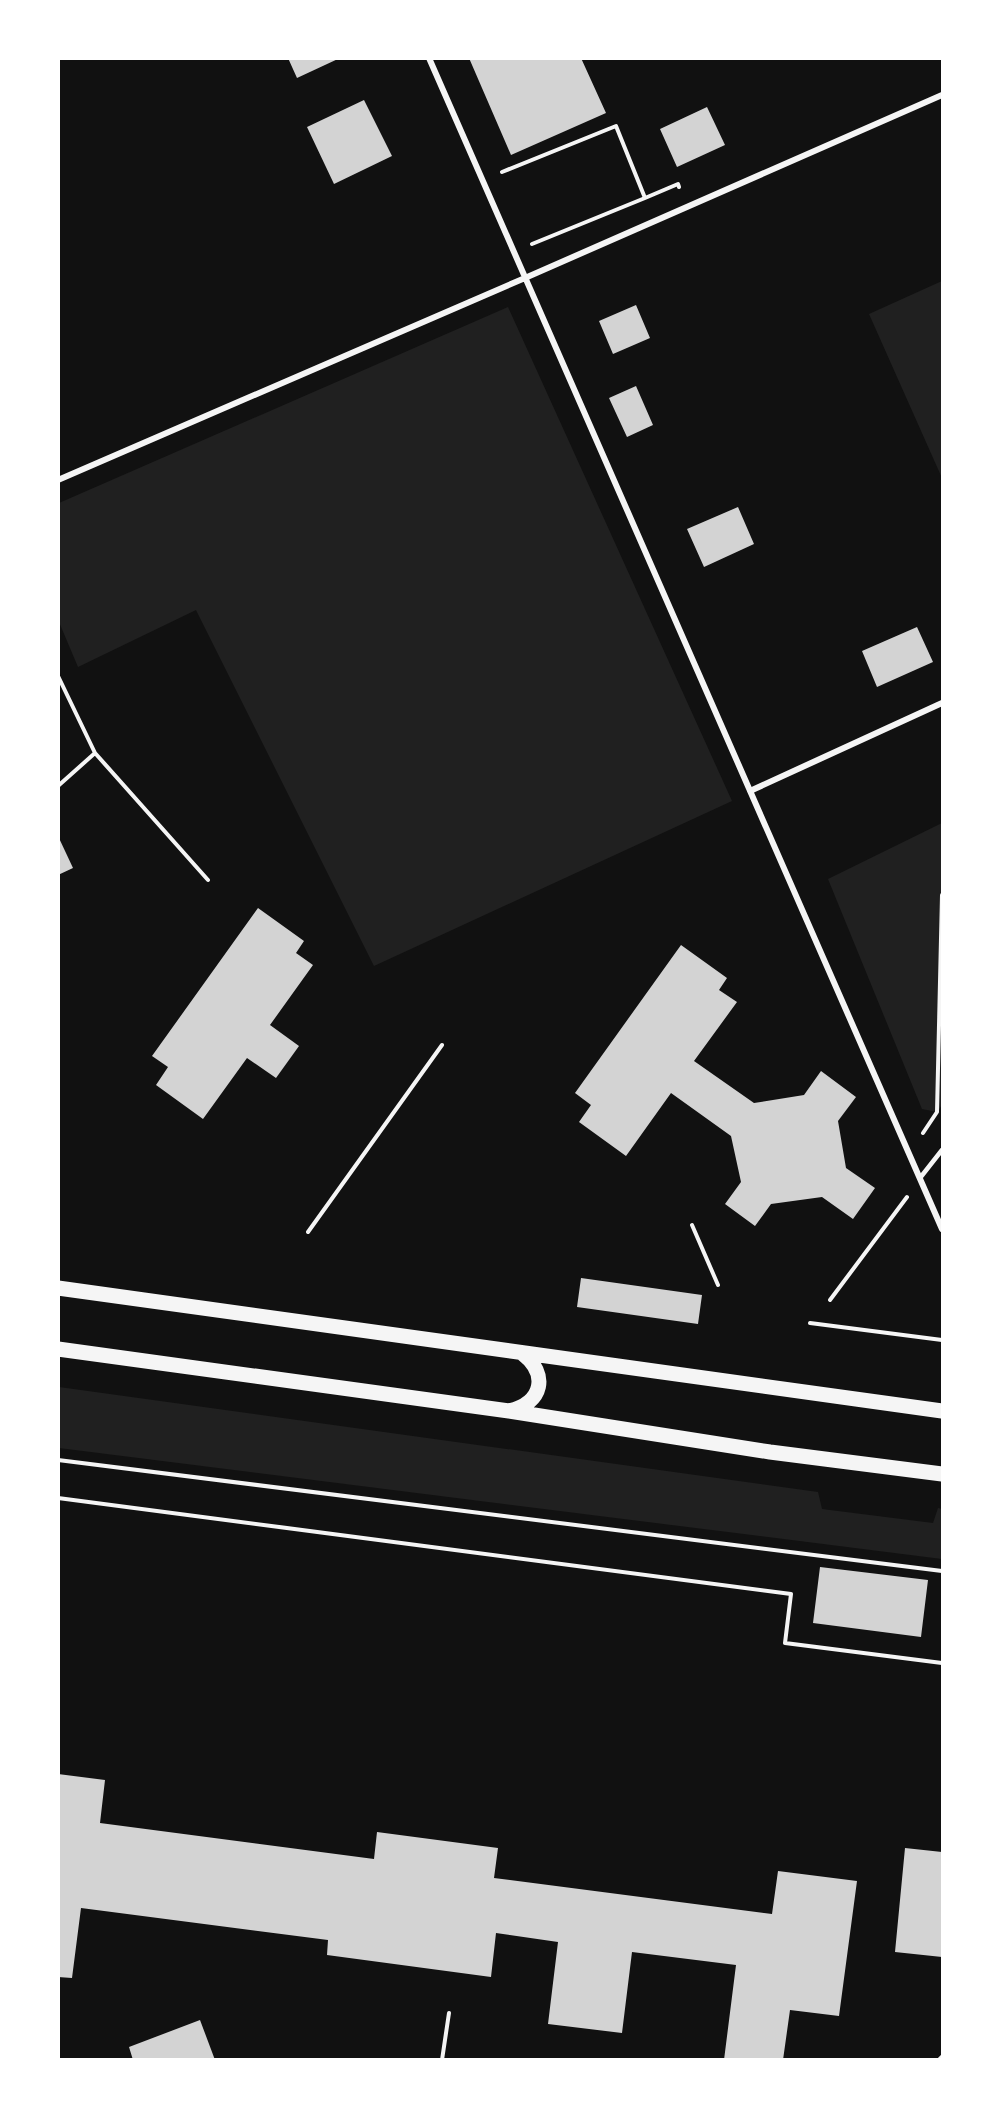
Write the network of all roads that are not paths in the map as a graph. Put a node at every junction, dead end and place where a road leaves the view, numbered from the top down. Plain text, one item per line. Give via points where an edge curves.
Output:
1 (429, 58) edge
2 (942, 95) edge
3 (525, 279) junction
4 (58, 480) edge
5 (942, 703) edge
6 (750, 791) junction
7 (942, 1150) edge
8 (920, 1179) junction
9 (942, 1230) edge
10 (58, 1288) edge
11 (58, 1349) edge
12 (522, 1353) junction
13 (509, 1411) junction
14 (942, 1412) edge
15 (942, 1474) edge

1 - 3 street
2 - 3 street
3 - 4 street
3 - 6 street
5 - 6 street
6 - 8 street
7 - 8 lane
8 - 9 street
10 - 12 main road
11 - 13 main road
12 - 13 main road via 533,1361 539,1387 533,1400
12 - 14 main road
13 - 15 main road

